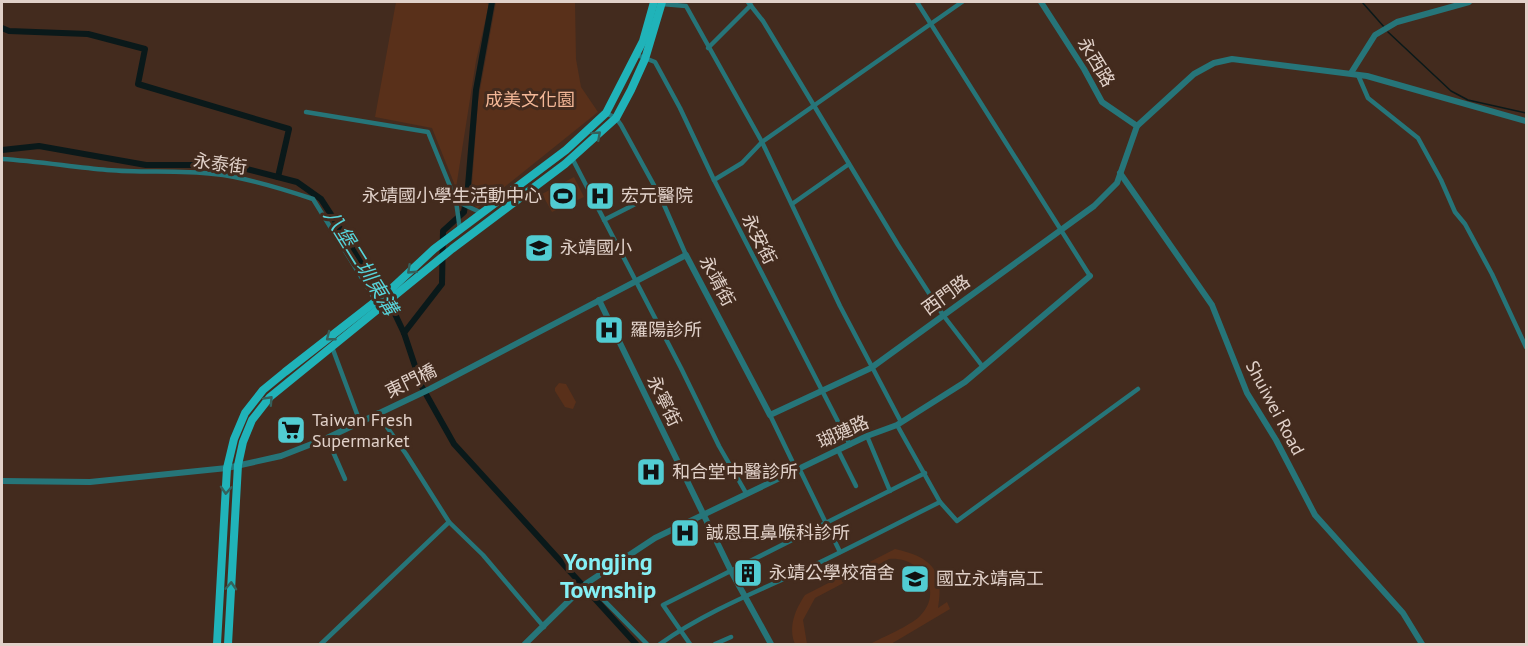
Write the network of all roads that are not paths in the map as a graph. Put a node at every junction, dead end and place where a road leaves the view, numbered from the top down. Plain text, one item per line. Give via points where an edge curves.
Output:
1 (659, 2) edge
2 (692, 2) edge
3 (917, 2) edge
4 (962, 2) edge
5 (1041, 2) edge
6 (1469, 2) edge
7 (749, 3) edge
8 (686, 6) junction
9 (930, 23) junction
10 (708, 48) junction
11 (641, 57) junction
12 (1355, 74) junction
13 (813, 106) junction
14 (306, 112) dead end
15 (606, 113) junction
16 (616, 118) junction
17 (1527, 121) edge
18 (1137, 126) junction
19 (762, 142) junction
20 (572, 158) junction
21 (2, 159) edge
22 (849, 164) junction
23 (1120, 173) junction
24 (714, 180) junction
25 (657, 193) junction
26 (456, 201) junction
27 (792, 204) junction
28 (482, 213) junction
29 (604, 220) junction
30 (460, 230) junction
31 (1059, 230) junction
32 (686, 255) junction
33 (1090, 276) joint
34 (637, 281) junction
35 (391, 295) junction
36 (599, 300) junction
37 (376, 301) junction
38 (943, 315) junction
39 (332, 347) junction
40 (1527, 347) edge
41 (982, 367) junction
42 (871, 368) junction
43 (1138, 389) dead end
44 (823, 391) junction
45 (377, 413) junction
46 (770, 416) junction
47 (360, 422) junction
48 (899, 424) junction
49 (867, 436) junction
50 (327, 438) junction
51 (850, 445) junction
52 (838, 450) junction
53 (238, 465) junction
54 (227, 468) junction
55 (798, 469) junction
56 (925, 473) junction
57 (345, 479) dead end
58 (2, 481) edge
59 (856, 486) dead end
60 (890, 491) junction
61 (746, 493) junction
62 (940, 502) junction
63 (704, 513) junction
64 (449, 522) junction
65 (826, 523) junction
66 (840, 552) junction
67 (731, 572) junction
68 (587, 583) junction
69 (744, 597) junction
70 (544, 627) junction
71 (680, 630) junction
72 (731, 637) dead end
73 (217, 645) edge
74 (228, 645) edge
75 (321, 645) edge
76 (525, 645) edge
77 (647, 645) edge
78 (660, 645) edge
79 (690, 645) edge
80 (715, 645) edge
81 (771, 645) edge
82 (1422, 645) edge

1 - 8 street
1 - 11 main road
2 - 8 street
3 - 9 street
4 - 9 street
5 - 18 street, 永西路 via 1102,102
6 - 12 street via 1397,22 1375,34
7 - 10 street
7 - 13 street
8 - 10 street
9 - 13 street
9 - 31 street
10 - 19 street
11 - 15 main road
11 - 16 main road via 631,90
11 - 24 street, 永安街 via 655,62
12 - 17 street
12 - 18 street via 1232,59 1214,63 1194,74
12 - 40 street via 1368,98 1418,138
13 - 19 street
13 - 22 street
14 - 26 street via 428,132
15 - 16 street
15 - 28 main road via 566,150
20 -> 16 main road
16 - 25 street, 永靖街
18 - 23 street, 西門路
19 - 24 street via 741,163
19 - 27 street
20 - 29 street
20 - 35 main road
21 - 37 street, 永泰街 via 129,172 216,174 313,199
22 - 27 street
22 - 38 street
23 - 31 street, 西門路 via 1117,183 1094,206
23 - 82 street, Shuiwei Road via 1212,305 1247,393 1315,515 1403,614
24 - 44 street, 永安街
25 - 29 street
25 - 32 street, 永靖街
26 - 28 street
26 - 30 street
27 - 42 street
28 - 30 main road
29 - 34 street
30 -> 35 main road via 434,249
31 - 33 street
31 - 38 street, 西門路
32 - 34 street, 東門橋
32 - 46 street, 永靖街
33 - 41 street, 瑚璉路
34 - 36 street, 東門橋
34 - 61 street
35 - 37 main road
35 - 39 main road via 381,309
36 - 45 street, 東門橋
36 - 63 street, 永寧街
37 -> 54 main road via 263,390 245,413
38 - 41 street
38 - 42 street, 西門路
39 - 47 street
53 -> 39 main road via 252,420 266,402
41 - 48 street, 瑚璉路
42 - 44 street, 西門路
42 - 48 street
43 - 62 street via 957,521
44 - 46 street, 西門路
44 - 51 street, 永安街
45 - 47 street, 東門橋
45 - 64 street
46 - 55 street, 永靖街
47 - 50 street, 東門橋
48 - 49 street, 瑚璉路
48 - 56 street
49 - 51 street, 瑚璉路
49 - 60 street
50 - 53 street, 東門橋 via 281,456
50 - 57 street
51 - 52 street, 瑚璉路
52 - 55 street, 瑚璉路
52 - 59 street
53 - 54 street, 東門橋
74 -> 53 main road
54 - 58 street, 東門橋 via 90,482
54 -> 73 main road
55 - 61 street, 瑚璉路
55 - 65 street, 永靖街
56 - 60 street
56 - 62 street
60 - 65 street
61 - 63 street, 瑚璉路
62 - 66 street
63 - 67 street, 永寧街
63 - 68 street, 瑚璉路 via 655,538
64 - 70 street via 483,555
64 - 75 street
65 - 66 street, 永靖街
65 - 67 street
66 - 69 street
67 - 69 street, 永寧街
67 - 71 street via 663,605
68 - 70 street, 瑚璉路
68 - 77 street
69 - 71 street
69 - 81 street, 永寧街
70 - 76 street
71 - 78 street
71 - 79 street
72 - 80 street

